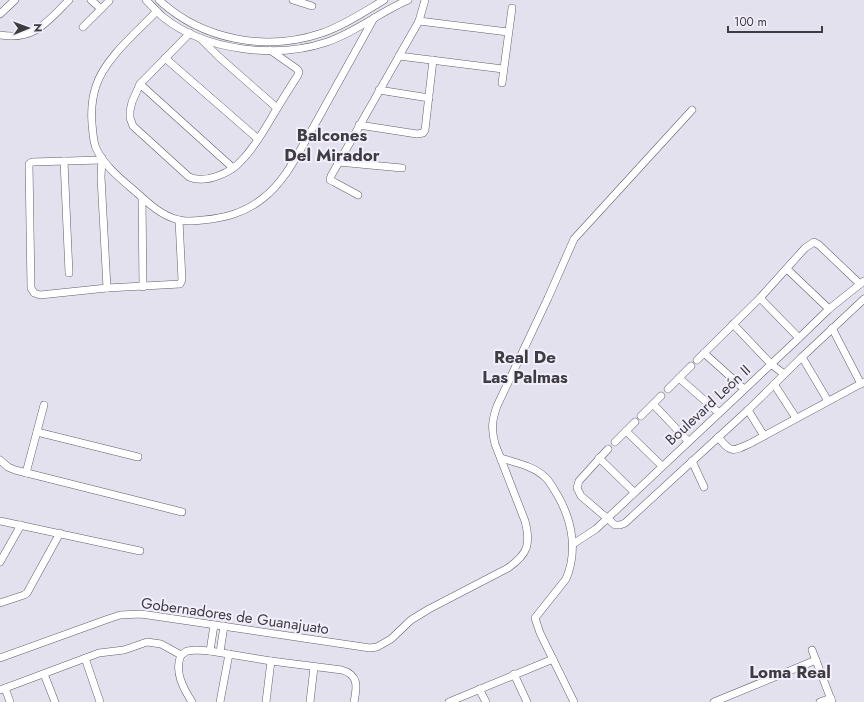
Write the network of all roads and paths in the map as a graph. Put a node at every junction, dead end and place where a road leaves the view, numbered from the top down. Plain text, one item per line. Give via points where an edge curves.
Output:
1 (15, 0) edge
2 (69, 0) edge
3 (91, 0) edge
4 (146, 0) edge
5 (159, 0) edge
6 (293, 0) edge
7 (384, 0) edge
8 (408, 0) edge
9 (425, 0) edge
10 (109, 1) edge
11 (312, 6) dead end
12 (512, 8) dead end
13 (101, 9) junction
14 (157, 11) junction
15 (0, 14) edge
16 (374, 18) junction
17 (419, 21) junction
18 (83, 27) dead end
19 (508, 32) junction
20 (190, 33) junction
21 (0, 35) edge
22 (199, 37) junction
23 (270, 50) junction
24 (399, 56) junction
25 (165, 58) junction
26 (433, 60) junction
27 (503, 69) junction
28 (502, 83) dead end
29 (140, 84) junction
30 (379, 90) junction
31 (429, 98) junction
32 (277, 108) junction
33 (692, 110) dead end
34 (359, 125) junction
35 (258, 139) junction
36 (101, 159) junction
37 (64, 161) junction
38 (338, 162) junction
39 (233, 168) junction
40 (402, 168) dead end
41 (358, 195) dead end
42 (142, 198) junction
43 (179, 220) junction
44 (787, 268) junction
45 (69, 274) dead end
46 (862, 282) edge
47 (143, 287) junction
48 (107, 288) junction
49 (760, 298) junction
50 (864, 299) edge
51 (830, 309) junction
52 (733, 324) junction
53 (832, 328) junction
54 (799, 338) junction
55 (704, 353) junction
56 (802, 357) junction
57 (771, 364) junction
58 (784, 374) junction
59 (679, 378) junction
60 (863, 383) edge
61 (774, 384) junction
62 (668, 389) dead end
63 (744, 389) junction
64 (661, 396) dead end
65 (828, 401) junction
66 (653, 404) junction
67 (44, 405) dead end
68 (748, 410) junction
69 (719, 413) junction
70 (641, 416) dead end
71 (796, 418) junction
72 (635, 422) dead end
73 (626, 431) junction
74 (37, 432) junction
75 (764, 436) junction
76 (718, 437) junction
77 (688, 441) junction
78 (615, 442) dead end
79 (608, 449) dead end
80 (138, 457) dead end
81 (501, 458) junction
82 (599, 458) junction
83 (0, 460) edge
84 (692, 461) junction
85 (662, 466) junction
86 (26, 473) junction
87 (704, 487) dead end
88 (634, 492) junction
89 (182, 512) dead end
90 (607, 518) junction
91 (0, 521) edge
92 (21, 525) junction
93 (60, 534) junction
94 (573, 544) junction
95 (140, 551) dead end
96 (0, 562) edge
97 (0, 603) edge
98 (214, 625) junction
99 (224, 626) junction
100 (812, 650) dead end
101 (210, 651) junction
102 (220, 652) junction
103 (229, 654) junction
104 (181, 655) junction
105 (0, 658) edge
106 (85, 658) junction
107 (553, 659) junction
108 (816, 660) junction
109 (270, 661) junction
110 (314, 667) junction
111 (44, 674) junction
112 (514, 674) junction
113 (2, 689) edge
114 (480, 689) junction
115 (832, 700) edge
116 (10, 702) edge
117 (55, 702) edge
118 (100, 702) edge
119 (192, 702) edge
120 (220, 702) edge
121 (266, 702) edge
122 (310, 702) edge
123 (354, 702) edge
124 (449, 702) edge
125 (486, 702) edge
126 (527, 702) edge
127 (574, 702) edge
128 (714, 702) edge
129 (820, 702) edge

1 - 15 street
2 - 21 street via 36,31 15,36
3 - 13 street
4 - 14 street
5 - 7 street via 183,19 214,33 242,40 270,42 322,33
6 - 11 street
8 - 16 street
9 - 17 street
10 - 13 street
12 - 19 street
13 - 18 street
14 - 20 street
14 - 36 street via 106,65 96,86 92,122 94,140
16 - 23 street via 326,42
16 - 43 street via 297,156 271,191 252,206 230,216 194,221
17 - 19 street
17 - 24 street
19 - 27 street
20 - 22 street
20 - 25 street
22 - 23 street via 235,47
22 - 32 street
23 - 32 street via 299,72
24 - 26 street
24 - 30 street
25 - 29 street
25 - 35 street
26 - 27 street
26 - 31 street
27 - 28 street
29 - 39 street
29 - 39 street via 132,102 130,121 159,150 193,179 210,178
30 - 31 street
30 - 34 street
31 - 34 street via 423,133
32 - 35 street
33 - 81 street via 574,239 493,416 492,434
34 - 38 street
35 - 39 street via 245,158
36 - 37 street
36 - 42 street
36 - 48 street
37 - 45 street
37 - 48 street via 32,162 28,167 31,288 34,293 40,295
38 - 40 street
38 - 41 street via 330,180
42 - 43 street via 161,212
42 - 47 street
43 - 47 street via 181,283
44 - 46 street via 814,242
44 - 49 street
44 - 51 street
46 - 51 street, Boulevard León II
47 - 48 street
49 - 52 street
49 - 54 street
50 - 53 street
51 - 54 street, Boulevard León II
52 - 55 street
52 - 57 street
53 - 56 street
53 - 60 street
54 - 57 street, Boulevard León II
55 - 59 street
55 - 63 street
56 - 58 street
56 - 65 street
57 - 58 street
57 - 63 street, Boulevard León II
58 - 61 street
59 - 62 street
59 - 69 street
60 - 65 street
61 - 68 street
61 - 71 street
63 - 69 street, Boulevard León II
64 - 66 street
65 - 71 street
66 - 70 street
66 - 77 street
67 - 74 street
68 - 75 street
68 - 76 street
69 - 77 street, Boulevard León II
71 - 75 street
72 - 73 street
73 - 78 street
73 - 85 street
74 - 80 street
74 - 86 street
75 - 76 street via 734,450 728,448
76 - 84 street
77 - 85 street, Boulevard León II
79 - 82 street
81 - 94 street via 534,469 546,478 566,512
81 - 99 street, Gobernadores de Guanajuato via 527,531 526,548 519,561 420,614 391,639 377,647 362,648
82 - 88 street
82 - 90 street via 576,488 581,496
83 - 86 street via 8,467
84 - 87 street
84 - 90 street via 625,523 615,525
85 - 88 street, Boulevard León II
86 - 89 street
88 - 90 street, Boulevard León II
90 - 94 street, Boulevard León II
91 - 92 street
92 - 93 street
92 - 96 street
93 - 95 street
93 - 97 street via 27,593
94 - 107 street via 571,565 566,578 535,618
98 - 99 street, Gobernadores de Guanajuato
98 - 101 street
98 - 105 street, Gobernadores de Guanajuato via 141,614 124,615
99 - 102 street
100 - 108 street
101 - 102 street
101 - 104 street via 188,651
102 - 103 street
103 - 109 street
103 - 120 street
104 - 106 street via 162,644 147,642
104 - 119 street via 178,667 180,677
106 - 111 street
106 - 118 street
107 - 112 street
107 - 127 street
108 - 115 street
108 - 128 street
109 - 110 street
109 - 121 street
110 - 122 street
110 - 123 street via 351,673 355,682
111 - 113 street
111 - 117 street
112 - 114 street
112 - 126 street
113 - 116 street
114 - 124 street
114 - 125 street
115 - 129 street

